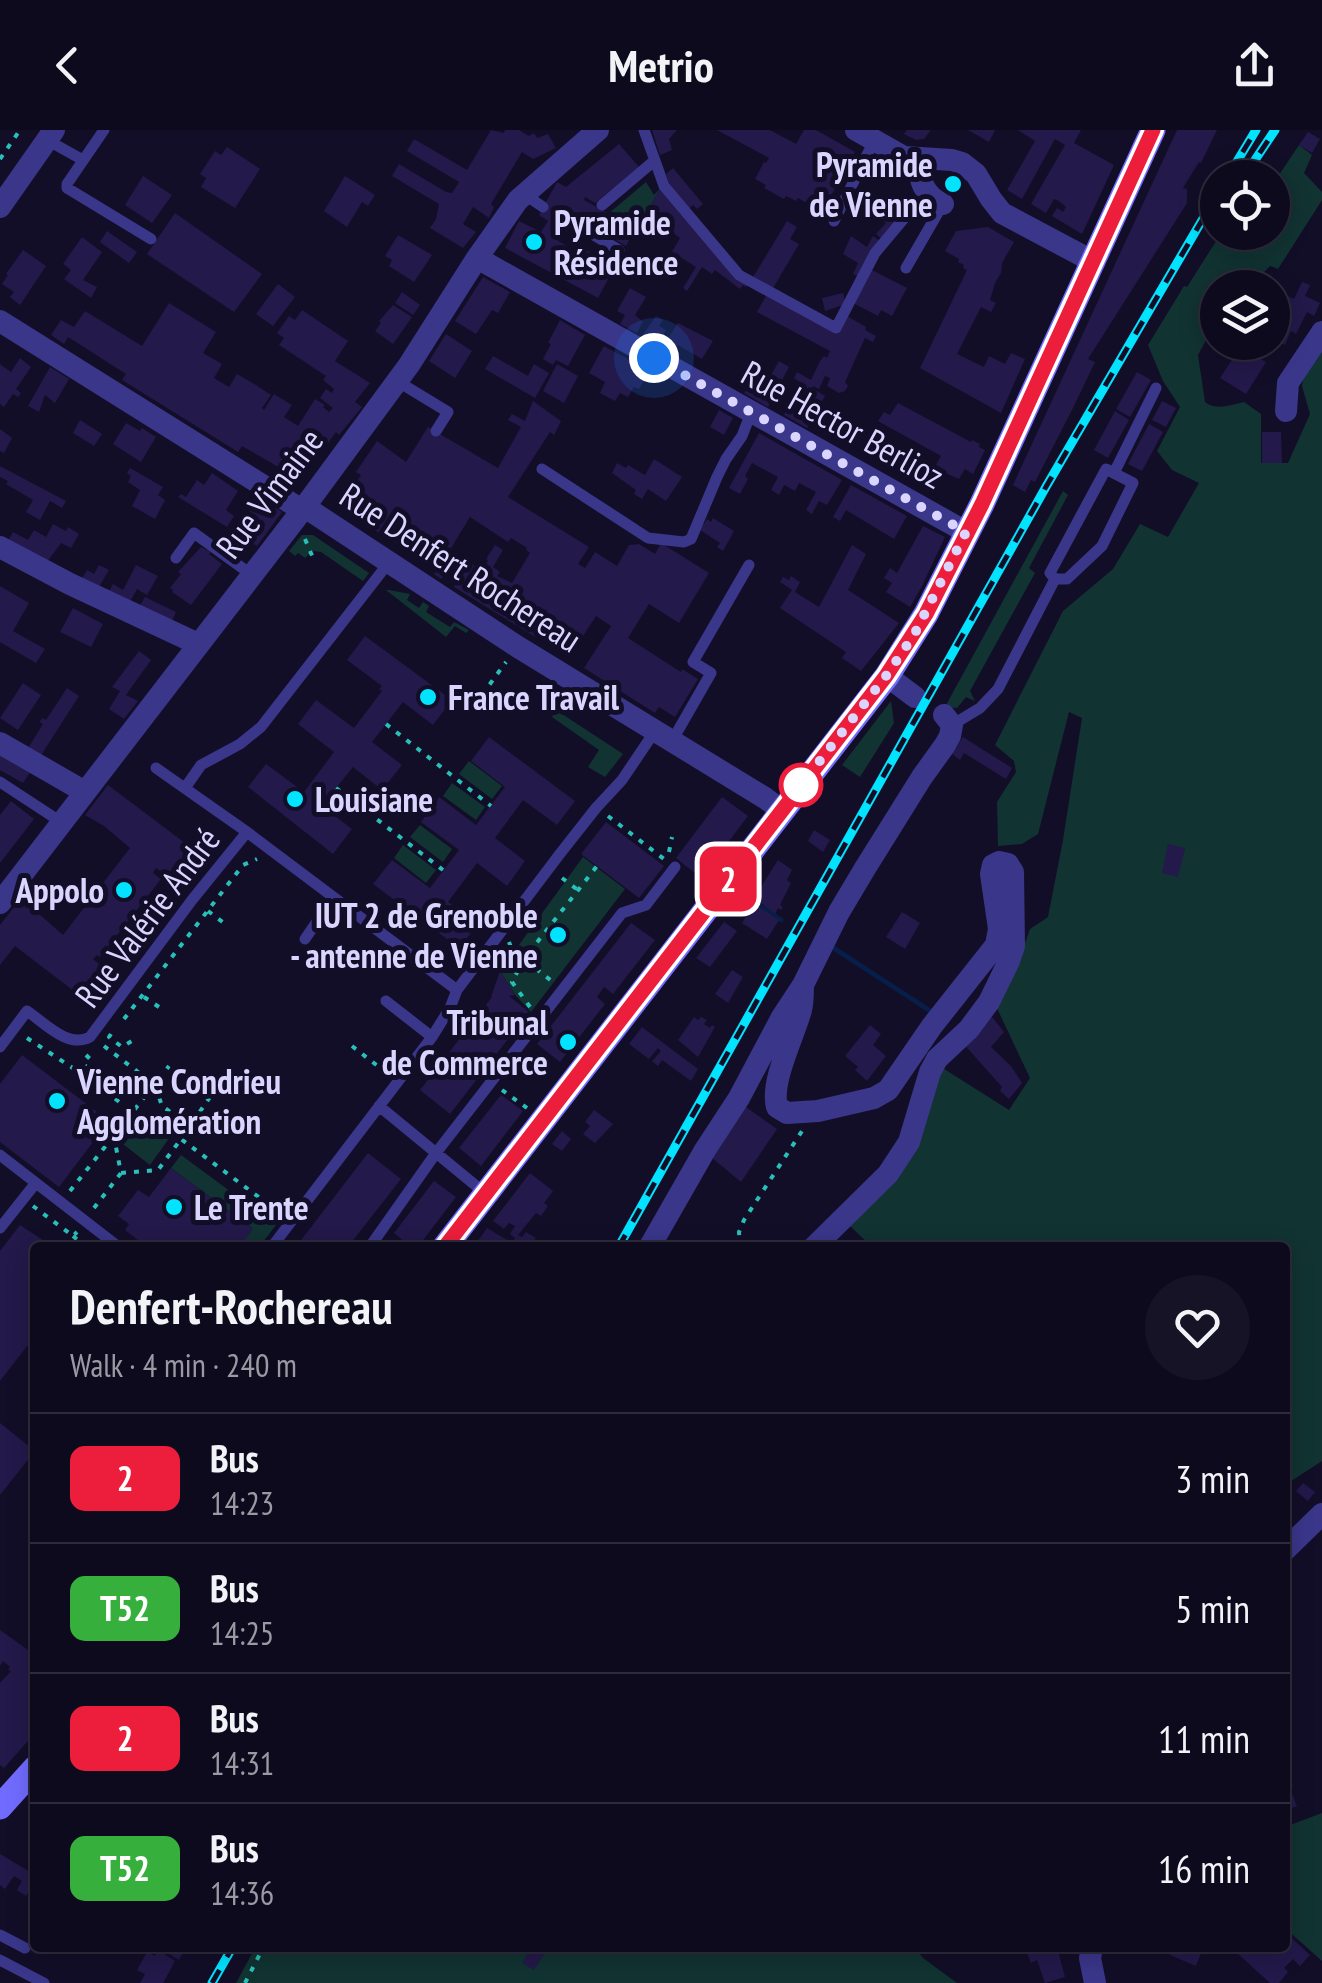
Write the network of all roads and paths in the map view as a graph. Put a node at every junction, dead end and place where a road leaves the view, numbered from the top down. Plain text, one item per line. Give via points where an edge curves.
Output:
1 (20, 130) edge
2 (104, 130) edge
3 (598, 130) edge
4 (644, 130) edge
5 (1153, 130) edge
6 (51, 135) edge
7 (865, 135) edge
8 (910, 158) junction
9 (0, 159) edge
10 (83, 160) junction
11 (654, 161) junction
12 (933, 200) junction
13 (602, 205) dead end
14 (0, 207) edge
15 (834, 221) dead end
16 (572, 222) dead end
17 (151, 239) dead end
18 (620, 250) dead end
19 (477, 258) junction
20 (1094, 262) junction
21 (906, 268) dead end
22 (0, 321) edge
23 (1322, 332) edge
24 (398, 381) junction
25 (1156, 388) dead end
26 (1286, 412) dead end
27 (752, 413) junction
28 (436, 432) dead end
29 (542, 469) dead end
30 (1114, 473) junction
31 (302, 509) junction
32 (966, 532) junction
33 (0, 546) edge
34 (176, 558) dead end
35 (390, 561) junction
36 (749, 565) dead end
37 (252, 575) junction
38 (1055, 579) junction
39 (198, 644) junction
40 (518, 646) junction
41 (886, 676) junction
42 (482, 695) dead end
43 (915, 696) dead end
44 (948, 720) joint
45 (386, 724) dead end
46 (663, 736) junction
47 (0, 743) edge
48 (156, 768) dead end
49 (3, 788) edge
50 (184, 788) junction
51 (336, 788) dead end
52 (85, 792) junction
53 (490, 806) dead end
54 (596, 808) junction
55 (781, 810) junction
56 (61, 822) junction
57 (247, 832) junction
58 (269, 849) junction
59 (671, 864) joint
60 (597, 866) dead end
61 (443, 870) dead end
62 (333, 898) junction
63 (0, 904) edge
64 (198, 904) dead end
65 (208, 911) junction
66 (224, 923) dead end
67 (502, 929) junction
68 (305, 939) dead end
69 (524, 959) junction
70 (803, 985) junction
71 (562, 988) junction
72 (457, 990) junction
73 (386, 1002) dead end
74 (540, 1018) junction
75 (13, 1029) junction
76 (432, 1037) junction
77 (135, 1039) dead end
78 (78, 1042) junction
79 (103, 1045) dead end
80 (352, 1046) dead end
81 (0, 1047) edge
82 (169, 1066) dead end
83 (82, 1074) junction
84 (491, 1081) junction
85 (398, 1082) junction
86 (154, 1085) junction
87 (210, 1097) dead end
88 (379, 1106) junction
89 (134, 1112) junction
90 (542, 1120) junction
91 (810, 1120) dead end
92 (190, 1125) junction
93 (114, 1137) junction
94 (180, 1139) junction
95 (436, 1152) junction
96 (0, 1154) edge
97 (121, 1172) junction
98 (36, 1184) junction
99 (486, 1194) junction
100 (24, 1199) junction
101 (61, 1203) junction
102 (95, 1208) dead end
103 (290, 1220) junction
104 (82, 1226) dead end
105 (0, 1228) edge
106 (73, 1236) junction
107 (80, 1242) edge
108 (112, 1242) edge
109 (275, 1242) edge
110 (373, 1242) edge
111 (449, 1242) edge
112 (653, 1242) edge
113 (740, 1242) edge
114 (818, 1242) edge
115 (1322, 1514) edge
116 (1290, 1545) edge
117 (30, 1774) edge
118 (0, 1807) edge
119 (0, 1935) edge
120 (24, 1948) dead end
121 (261, 1952) edge
122 (1091, 1952) edge
123 (0, 1960) edge
124 (44, 1983) edge
125 (245, 1983) edge
126 (1094, 1983) edge

1 - 9 path
2 - 10 lane
3 - 19 street, Rue Vimaine
4 - 11 lane
5 - 20 main road
6 - 10 lane
6 - 14 street
7 - 8 street
7 - 15 lane
8 - 12 street
8 - 20 street via 962,163 1002,212
10 - 17 lane via 68,188
11 - 12 lane via 664,186 739,275 836,328 875,253
11 - 13 lane
12 - 21 lane
16 - 18 lane
19 - 24 street, Rue Vimaine
19 - 27 street, Rue Hector Berlioz
20 - 32 main road
22 - 31 street, Rue Denfert Rochereau
23 - 26 street via 1288,383
24 - 28 lane via 448,412
24 - 31 street, Rue Vimaine
25 - 30 lane
27 - 29 lane via 684,542 648,538
27 - 32 street, Rue Hector Berlioz
30 - 38 lane via 1106,469 1050,572
30 - 38 lane via 1134,483 1102,546 1067,579
31 - 35 street, Rue Denfert Rochereau
31 - 37 street, Rue Vimaine
32 - 41 main road
33 - 39 street
34 - 37 lane via 194,532
35 - 40 street, Rue Denfert Rochereau
35 - 50 lane, Rue Valérie André via 261,728 201,765
36 - 46 lane via 693,662 711,673
37 - 39 street, Rue Vimaine
38 - 44 lane via 998,689 980,708
39 - 52 street, Rue Vimaine
40 - 42 path
40 - 46 street, Rue Denfert Rochereau
41 - 43 street
41 - 55 main road
44 - 70 street via 950,736 839,912
45 - 53 path
46 - 54 lane via 614,796
46 - 55 street, Rue Denfert Rochereau
47 - 52 street
48 - 50 lane
49 - 56 lane
50 - 57 lane
51 - 61 path
52 - 56 street, Rue Vimaine
54 - 59 path
54 - 67 lane
55 - 90 main road
56 - 63 street, Rue Vimaine
57 - 58 lane
57 - 78 lane, Rue Valérie André via 90,1037
58 - 62 lane
58 - 65 path via 243,865
59 - 71 lane via 646,905 622,912
60 - 69 path
62 - 68 lane
62 - 72 lane
64 - 65 path
65 - 66 path
65 - 77 path via 109,1037 122,1047
67 - 69 path
67 - 72 lane
69 - 71 path
69 - 74 path via 511,984
70 - 112 street
70 - 114 street via 778,1108 796,1114 874,1098 888,1090 996,945 990,874 999,862 1013,872 1014,946 989,1002 937,1059 909,1142 888,1174
71 - 74 lane
72 - 76 lane
73 - 76 lane
74 - 84 lane
75 - 78 lane, Rue Valérie André via 27,1011
75 - 81 lane
75 - 83 path
76 - 85 lane
78 - 83 path via 92,1060
79 - 86 path
80 - 85 path
82 - 86 path
83 - 89 path
84 - 90 path
84 - 95 lane
85 - 88 lane
86 - 89 path
86 - 92 path via 162,1106
87 - 92 path
88 - 95 lane
88 - 103 lane
89 - 93 path
90 - 99 main road
91 - 113 path via 744,1220
92 - 94 path
93 - 97 path
93 - 101 path
94 - 97 path via 158,1170
94 - 103 path
95 - 99 lane
95 - 110 lane
96 - 98 lane
97 - 102 path
98 - 100 lane
98 - 101 lane
99 - 111 main road
100 - 105 lane
100 - 106 path
101 - 108 lane
103 - 109 lane
104 - 106 path
106 - 107 path
115 - 116 street
117 - 118 main road
119 - 120 lane
121 - 125 path
122 - 126 street
123 - 124 lane

